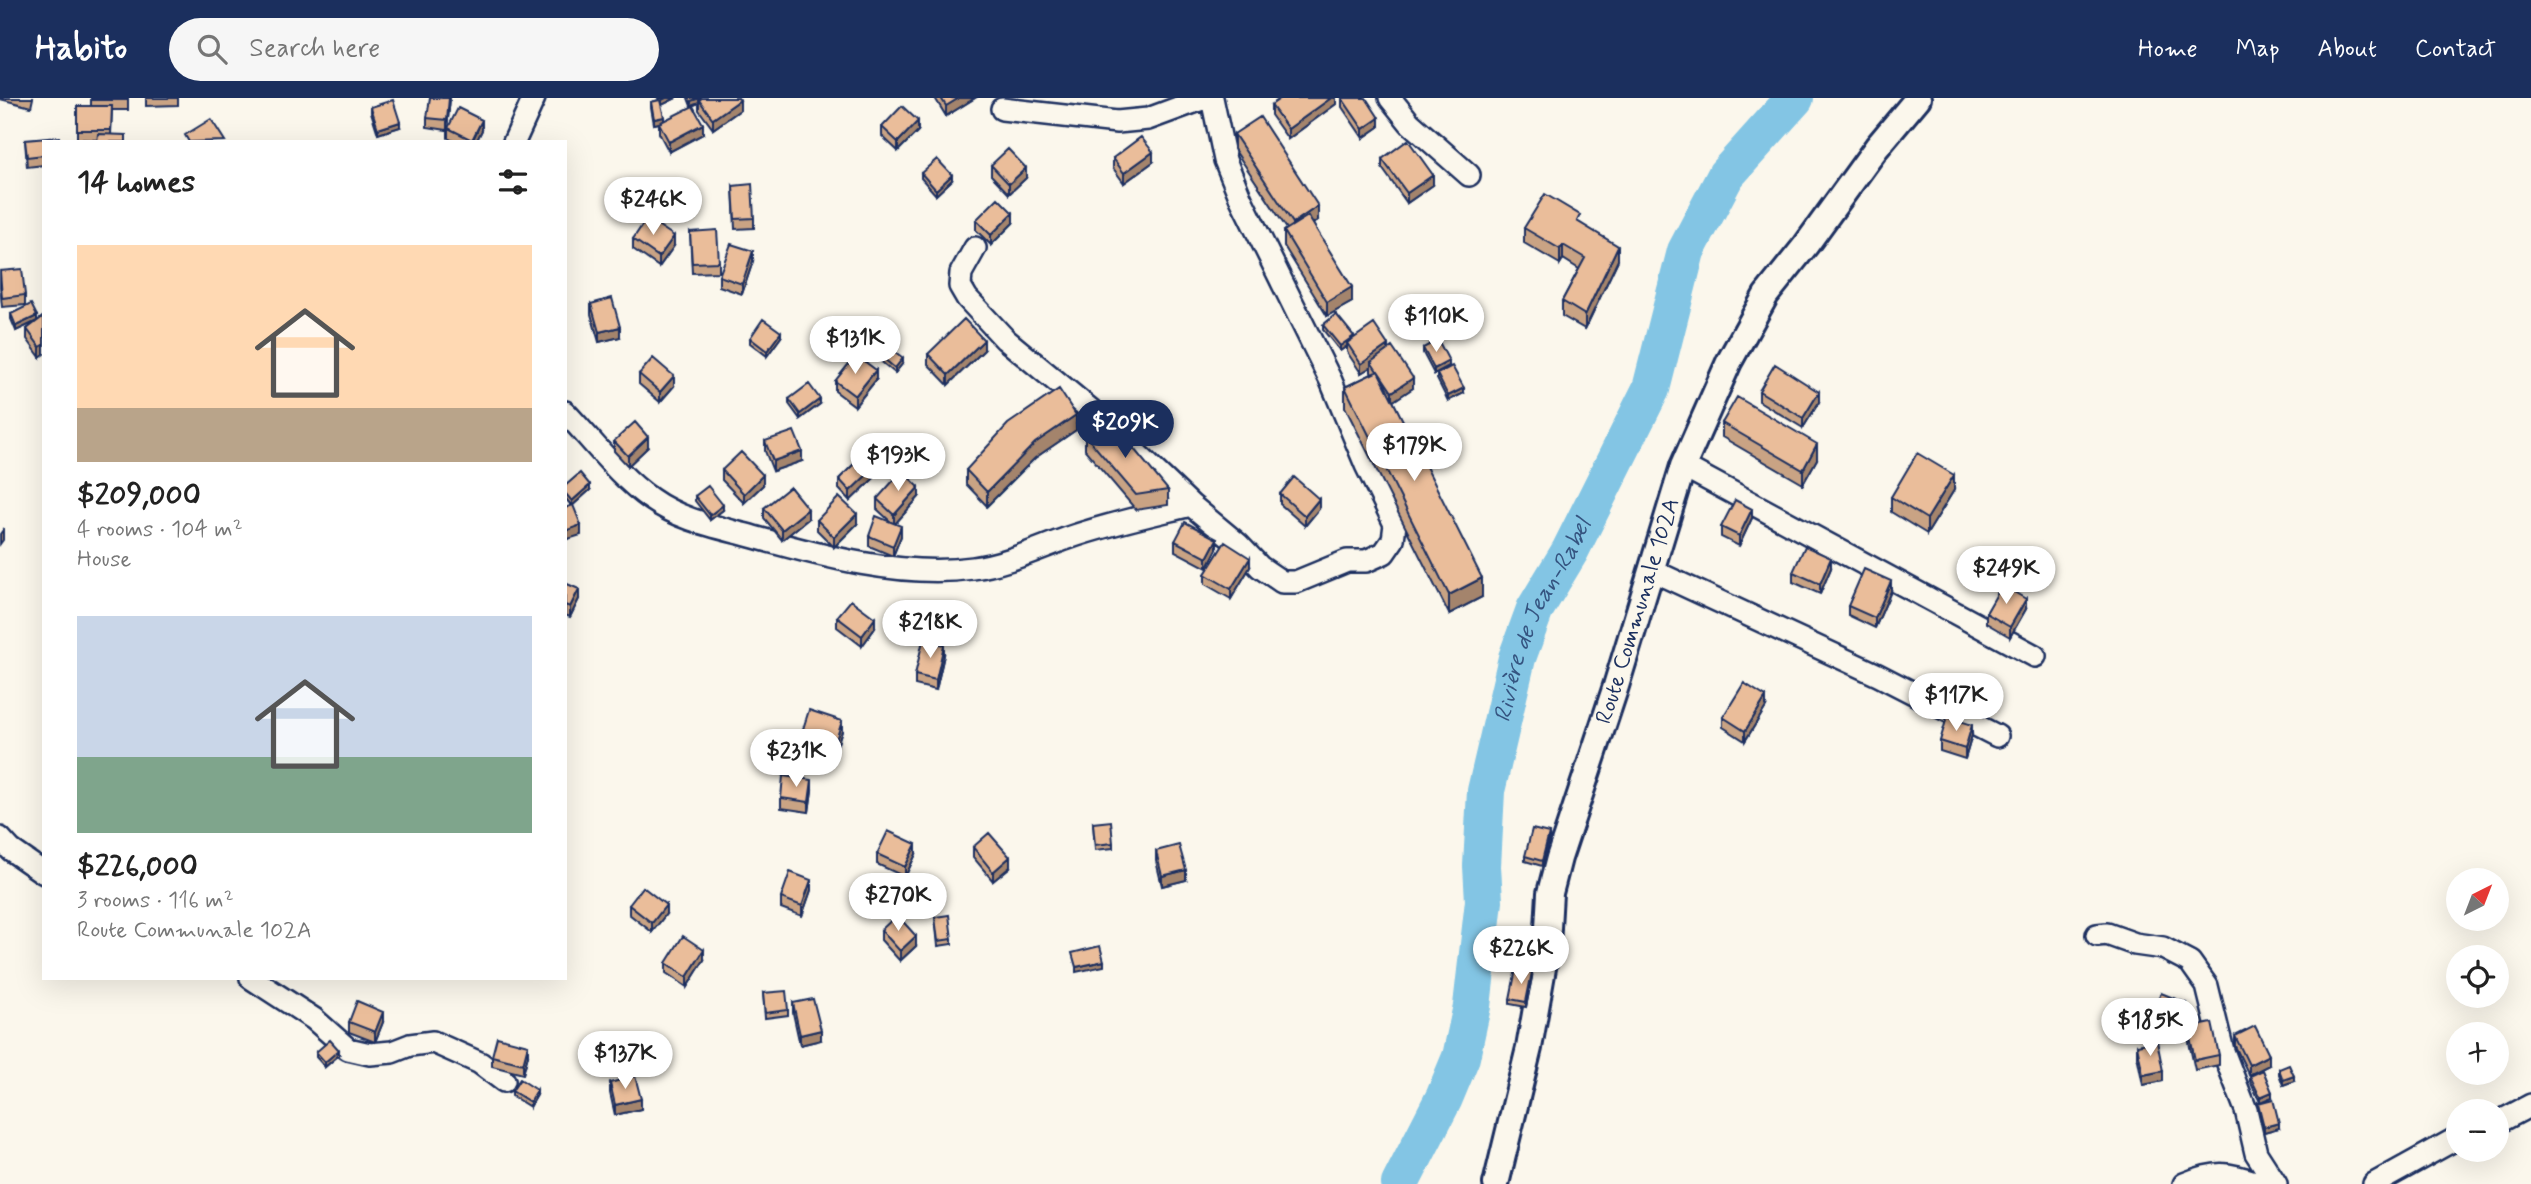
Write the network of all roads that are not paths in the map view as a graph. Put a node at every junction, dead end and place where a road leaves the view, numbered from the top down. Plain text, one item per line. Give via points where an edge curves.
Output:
1 (534, 98) edge
2 (1205, 98) edge
3 (1212, 98) edge
4 (1390, 98) edge
5 (1918, 98) edge
6 (1002, 110) dead end
7 (515, 140) edge
8 (1469, 175) dead end
9 (975, 248) dead end
10 (567, 414) edge
11 (1683, 466) junction
12 (1191, 505) junction
13 (1651, 570) junction
14 (2035, 656) dead end
15 (1997, 736) dead end
16 (0, 838) edge
17 (42, 872) edge
18 (2097, 935) dead end
19 (254, 980) edge
20 (505, 1081) dead end
21 (2531, 1105) edge
22 (2509, 1117) edge
23 (2446, 1145) edge
24 (1496, 1184) edge
25 (2184, 1184) edge
26 (2261, 1184) edge
27 (2276, 1184) edge
28 (2375, 1184) edge

1 - 7 street
2 - 6 street via 1148,119 1117,122
3 - 12 street via 1225,160 1332,380 1395,524 1393,540 1384,553 1366,561 1347,561 1296,582 1282,582
4 - 8 street via 1410,123
5 - 11 street, Route Communale 102A via 1766,295 1729,362
9 - 12 street via 961,273 960,286 974,306
10 - 12 street via 650,499 680,516 797,550 906,569 976,568 1129,519
11 - 13 street, Route Communale 102A
11 - 14 street
13 - 15 street via 1878,675
13 - 24 street, Route Communale 102A via 1550,893 1547,945 1529,1048
16 - 17 street
18 - 27 street via 2163,948 2190,962 2207,986 2256,1153
19 - 20 street via 314,1019 348,1049 370,1054 433,1042 480,1063
21 - 22 street
23 - 28 street
25 - 26 street via 2227,1173

